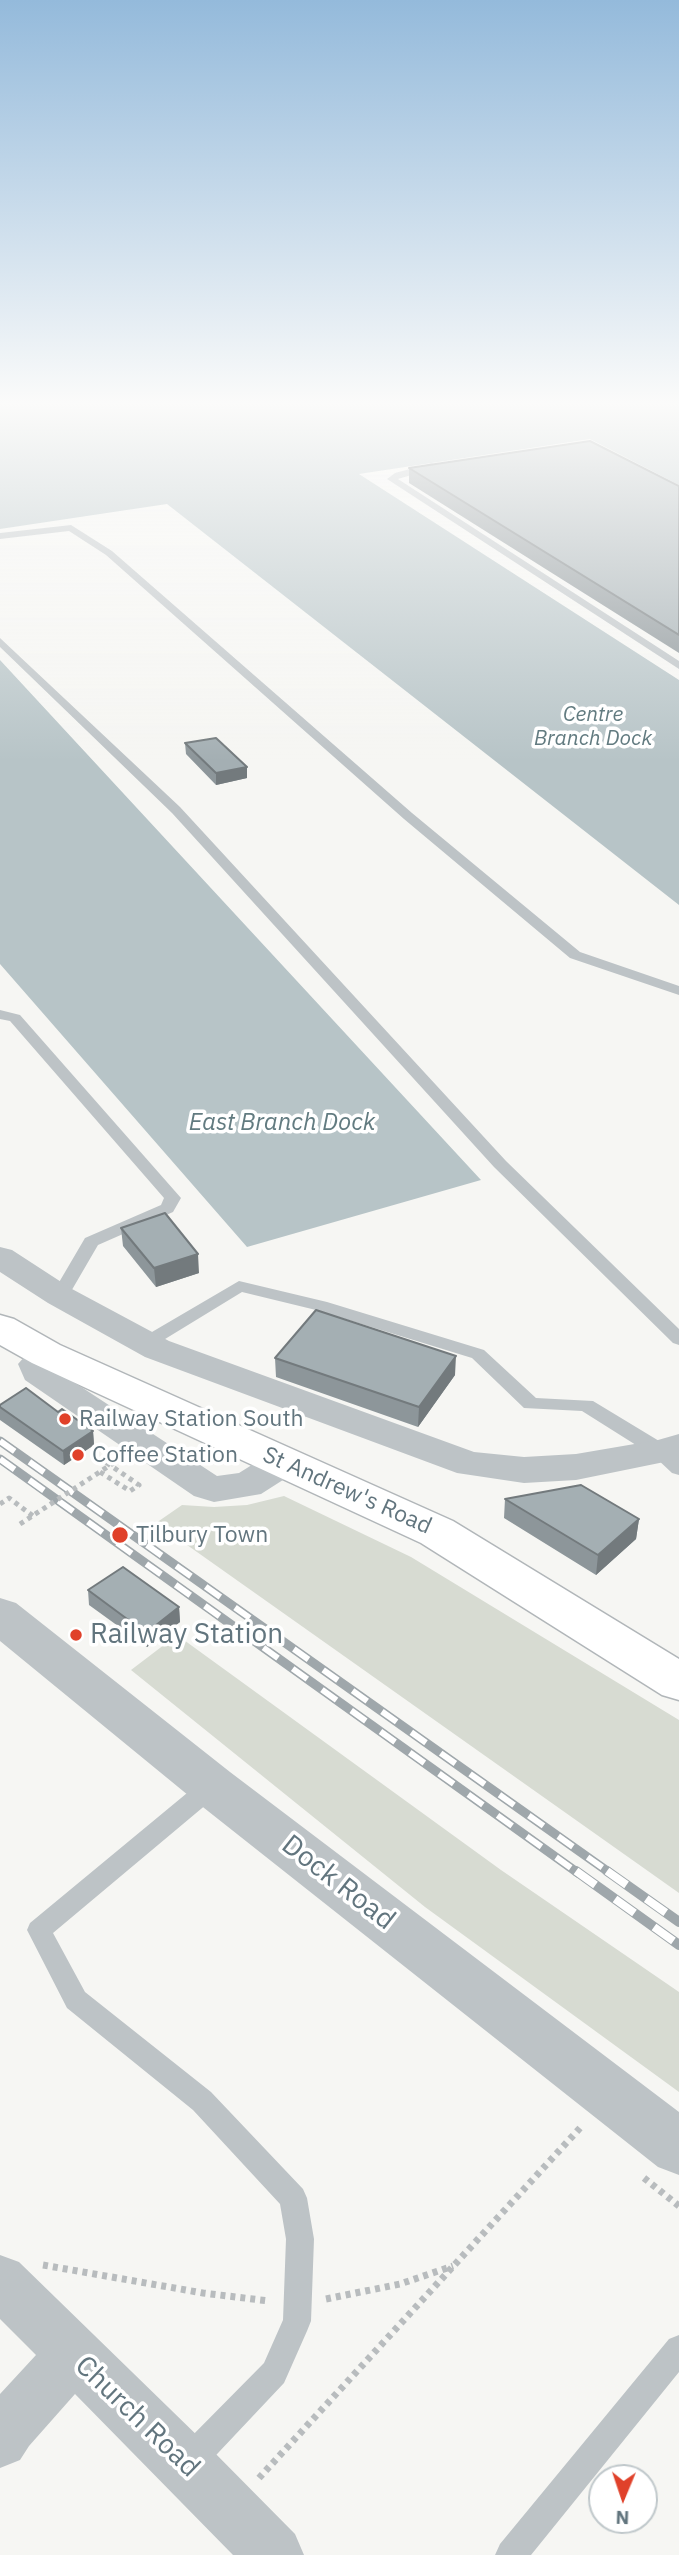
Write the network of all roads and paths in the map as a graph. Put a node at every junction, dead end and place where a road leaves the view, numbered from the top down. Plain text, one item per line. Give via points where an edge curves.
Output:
1 (460, 523) edge
2 (0, 536) edge
3 (0, 641) edge
4 (679, 666) edge
5 (679, 991) edge
6 (0, 1014) edge
7 (0, 1257) edge
8 (60, 1296) junction
9 (0, 1328) edge
10 (679, 1339) edge
11 (146, 1343) junction
12 (46, 1354) junction
13 (673, 1455) edge
14 (115, 1462) dead end
15 (284, 1462) junction
16 (107, 1463) dead end
17 (100, 1472) junction
18 (0, 1504) edge
19 (33, 1516) junction
20 (20, 1524) dead end
21 (0, 1615) edge
22 (679, 1682) edge
23 (212, 1786) junction
24 (580, 2128) dead end
25 (679, 2147) edge
26 (453, 2266) junction
27 (13, 2271) edge
28 (298, 2305) junction
29 (679, 2349) edge
30 (74, 2355) junction
31 (0, 2440) edge
32 (186, 2464) junction
33 (230, 2509) junction
34 (274, 2555) edge
35 (511, 2555) edge

1 - 4 lane
2 - 5 lane via 71,528 109,553 408,816 575,955
3 - 10 lane via 176,810 500,1164
6 - 8 lane via 15,1018 173,1198 167,1208 91,1242
7 - 8 street
8 - 11 street
9 - 12 highway, St Andrew's Road
11 - 13 street via 470,1464 499,1469 566,1468
11 - 13 lane via 239,1286 478,1354 531,1404 586,1405
12 - 15 highway, St Andrew's Road
12 - 15 street via 35,1364 50,1383 207,1487 248,1485
14 - 17 path, bridge
15 - 22 highway, St Andrew's Road via 437,1532
16 - 17 path via 139,1485 130,1492
17 - 19 path, bridge
18 - 19 path via 9,1498
19 - 20 path, bridge
21 - 23 street, Dock Road
23 - 25 street, Dock Road
23 - 28 lane via 39,1930 76,2000 202,2101 293,2198 300,2239
24 - 26 path
26 - 28 path via 400,2284
26 - 33 path
27 - 28 path
27 - 30 street, Church Road
28 - 32 lane via 297,2321 274,2373
29 - 35 lane
30 - 31 street
30 - 32 street, Church Road
32 - 33 street, Church Road
33 - 34 street, Church Road

